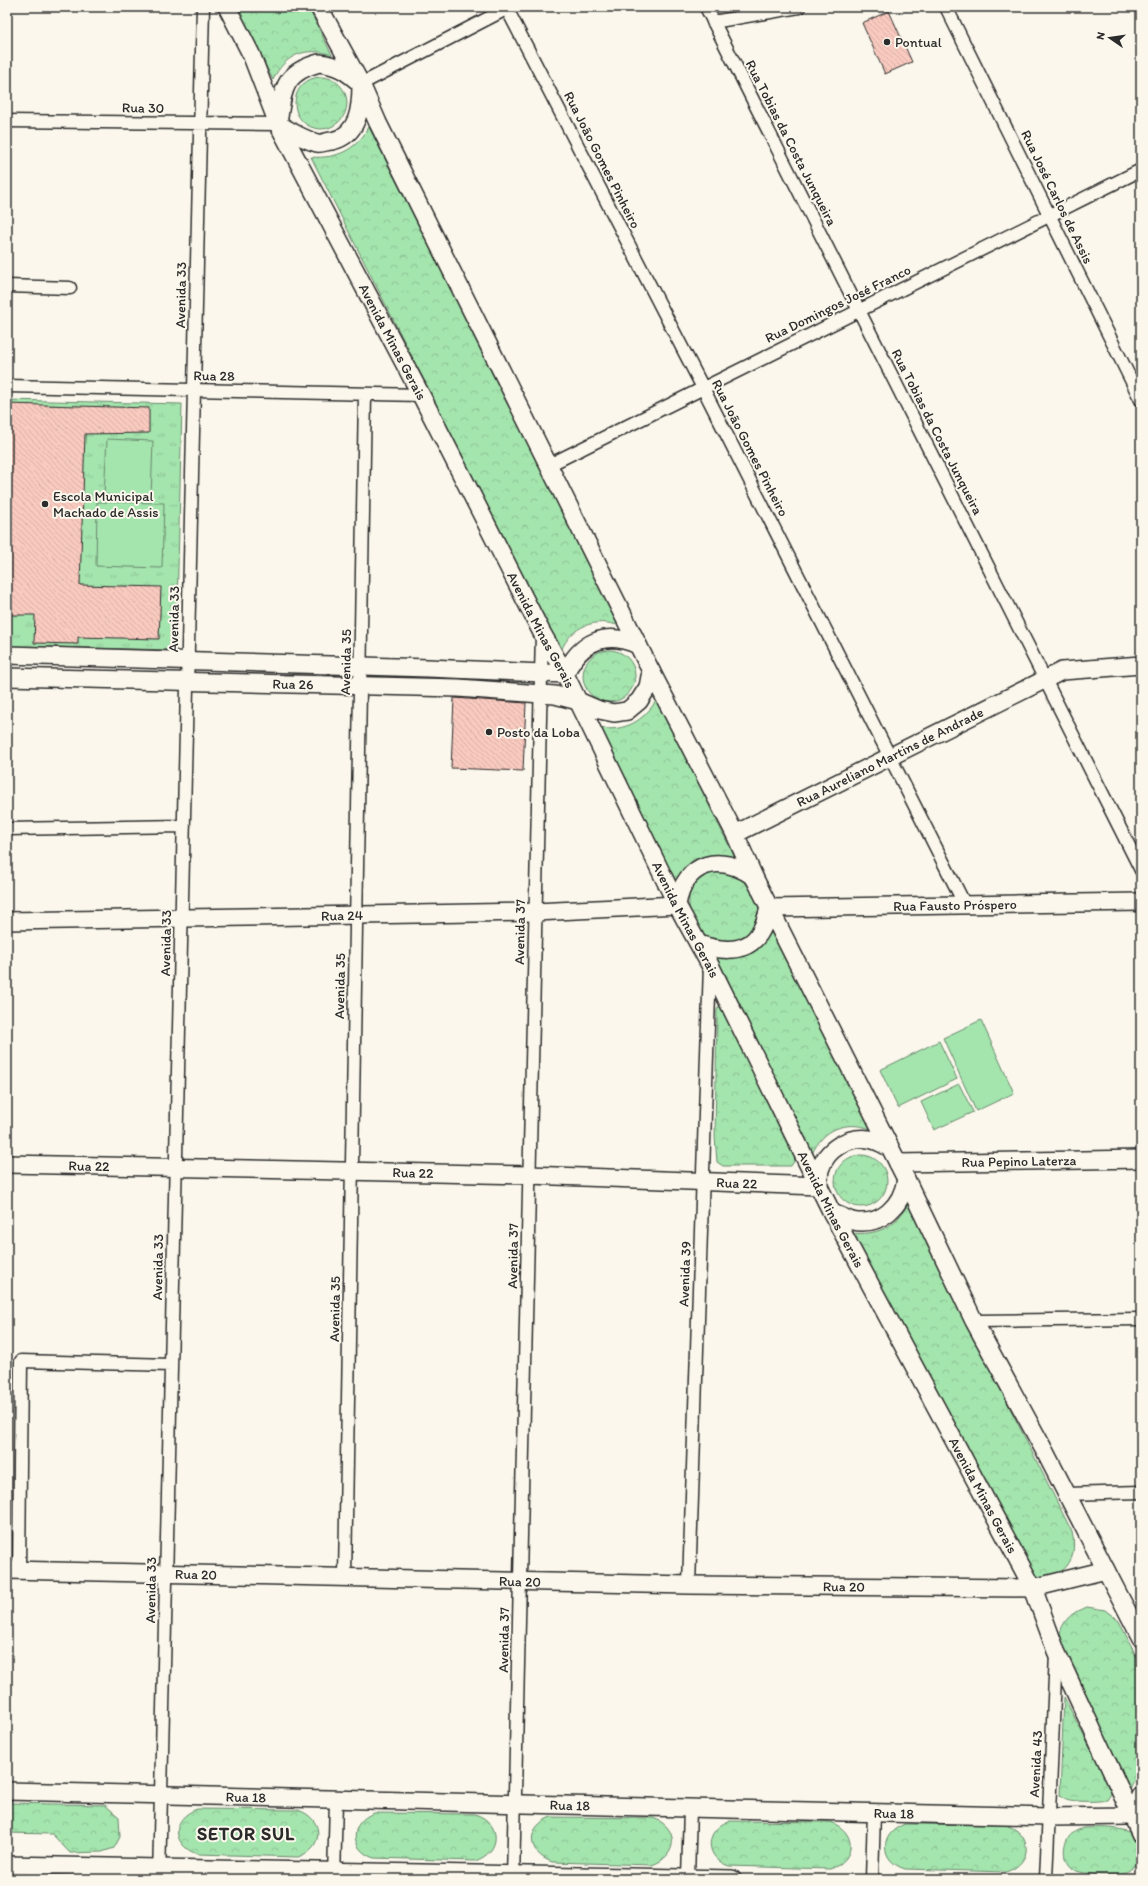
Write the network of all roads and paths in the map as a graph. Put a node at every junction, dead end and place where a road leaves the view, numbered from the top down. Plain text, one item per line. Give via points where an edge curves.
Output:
1 (203, 7) edge
2 (227, 7) edge
3 (319, 7) edge
4 (706, 7) edge
5 (800, 7) edge
6 (946, 7) edge
7 (508, 8) edge
8 (713, 22) junction
9 (361, 84) junction
10 (7, 121) edge
11 (200, 124) junction
12 (278, 124) junction
13 (1141, 170) edge
14 (1049, 216) junction
15 (7, 286) edge
16 (70, 288) dead end
17 (859, 310) junction
18 (7, 386) edge
19 (703, 388) junction
20 (194, 390) junction
21 (365, 394) junction
22 (421, 396) junction
23 (1141, 400) edge
24 (549, 464) junction
25 (542, 633) junction
26 (638, 644) junction
27 (7, 655) edge
28 (73, 657) junction
29 (188, 661) junction
30 (1141, 665) edge
31 (361, 666) junction
32 (458, 669) junction
33 (650, 671) junction
34 (540, 672) junction
35 (565, 674) junction
36 (7, 676) edge
37 (73, 678) junction
38 (1045, 679) junction
39 (187, 681) junction
40 (360, 685) junction
41 (458, 688) junction
42 (540, 693) junction
43 (578, 701) junction
44 (890, 756) junction
45 (184, 826) junction
46 (7, 829) edge
47 (735, 834) junction
48 (1141, 870) edge
49 (754, 877) junction
50 (1141, 902) edge
51 (677, 905) junction
52 (965, 905) junction
53 (769, 908) junction
54 (536, 912) junction
55 (356, 915) junction
56 (182, 918) junction
57 (7, 921) edge
58 (699, 944) junction
59 (710, 964) junction
60 (890, 1148) junction
61 (1141, 1159) edge
62 (898, 1163) junction
63 (7, 1164) edge
64 (176, 1167) junction
65 (352, 1171) junction
66 (529, 1175) junction
67 (906, 1179) junction
68 (704, 1181) junction
69 (819, 1186) junction
70 (832, 1212) junction
71 (1141, 1319) edge
72 (974, 1321) junction
73 (171, 1365) junction
74 (1141, 1492) edge
75 (1066, 1494) junction
76 (13, 1570) edge
77 (1106, 1570) junction
78 (166, 1574) junction
79 (345, 1577) junction
80 (520, 1582) junction
81 (689, 1585) junction
82 (1032, 1588) junction
83 (1141, 1638) edge
84 (1056, 1652) junction
85 (7, 1791) edge
86 (161, 1795) junction
87 (1141, 1796) edge
88 (336, 1800) junction
89 (515, 1804) junction
90 (690, 1808) junction
91 (874, 1813) junction
92 (1132, 1816) junction
93 (1048, 1817) junction
94 (1141, 1835) edge
95 (7, 1865) edge
96 (159, 1874) edge
97 (334, 1875) edge
98 (513, 1877) edge
99 (688, 1879) edge
100 (732, 1879) edge
101 (872, 1879) edge
102 (1046, 1879) edge

1 - 11 street, Avenida 33
2 - 12 street, Avenida Minas Gerais via 251,54
3 - 9 street
4 - 8 street, Rua Tobias da Costa Junqueira
5 - 8 street
6 - 14 street, Rua José Carlos de Assis
7 - 9 street
7 - 19 street, Rua João Gomes Pinheiro
8 - 17 street, Rua Tobias da Costa Junqueira
9 - 12 street via 361,105 355,125 339,139 318,143 298,136
9 - 12 street via 334,65 319,63 304,67 291,76 284,89
9 - 24 street via 378,123
10 - 11 street, Rua 30
11 - 12 street, Rua 30
11 - 20 street, Avenida 33
12 - 22 street, Avenida Minas Gerais
13 - 14 street, Rua Domingos José Franco
14 - 17 street, Rua Domingos José Franco
14 - 23 street, Rua José Carlos de Assis
15 - 16 street
17 - 19 street, Rua Domingos José Franco
17 - 38 street, Rua Tobias da Costa Junqueira
18 - 20 street, Rua 28
19 - 24 street, Rua Domingos José Franco
19 - 44 street, Rua João Gomes Pinheiro
20 - 21 street, Rua 28
20 - 29 street, Avenida 33
21 - 22 street, Rua 28
21 - 31 street, Avenida 35
22 - 25 street, Avenida Minas Gerais
24 - 26 street
25 - 34 street, Avenida 37
25 - 35 street, Avenida Minas Gerais
26 - 33 street
26 - 35 street via 615,638 592,643 573,658
27 - 28 street, Rua 26
28 - 29 street, Rua 26
28 - 37 street
29 - 31 street, Rua 26
29 - 39 street, Avenida 33
30 - 38 street, Rua Aureliano Martins de Andrade via 1062,671
31 - 32 street, Rua 26
31 - 40 street, Avenida 35
32 - 34 street, Rua 26
32 - 41 street
33 - 43 street via 648,687 639,701 626,711 614,713 599,710
33 - 47 street
34 - 35 street, Rua 26
34 - 42 street, Avenida 37
35 - 43 street, Avenida Minas Gerais
36 - 37 street, Rua 26
37 - 39 street, Rua 26
38 - 44 street, Rua Aureliano Martins de Andrade
38 - 48 street, Rua Tobias da Costa Junqueira
39 - 40 street, Rua 26
39 - 45 street, Avenida 33
40 - 41 street, Rua 26
40 - 55 street, Avenida 35
41 - 42 street, Rua 26
42 - 43 street, Rua 26
42 - 54 street, Avenida 37
43 - 51 street, Avenida Minas Gerais
44 - 47 street, Rua Aureliano Martins de Andrade
44 - 52 street, Rua João Gomes Pinheiro
45 - 46 street
45 - 56 street, Avenida 33
47 - 49 street
49 - 51 street via 742,868 730,864 717,863 705,866 685,881
49 - 53 street
50 - 52 street, Rua Fausto Próspero
51 - 54 street, Rua 24
51 - 58 street, Avenida Minas Gerais
52 - 53 street, Rua Fausto Próspero
53 - 58 street via 763,928 755,940 727,950
53 - 60 street
54 - 55 street, Rua 24
54 - 66 street, Avenida 37
55 - 56 street, Rua 24
55 - 65 street, Avenida 35
56 - 57 street, Rua 24
56 - 64 street, Avenida 33
58 - 59 street, Avenida Minas Gerais
59 - 68 street, Avenida 39
59 - 69 street, Avenida Minas Gerais
60 - 62 street
60 - 69 street via 870,1139 843,1143 823,1162
61 - 62 street, Rua Pepino Laterza
62 - 67 street
63 - 64 street, Rua 22
64 - 65 street, Rua 22
64 - 73 street, Avenida 33
65 - 66 street, Rua 22
65 - 79 street, Avenida 35
66 - 68 street, Rua 22
66 - 80 street, Avenida 37
67 - 70 street via 896,1206 880,1218 860,1222
67 - 72 street
68 - 69 street, Rua 22
68 - 81 street, Avenida 39
69 - 70 street, Avenida Minas Gerais
70 - 82 street, Avenida Minas Gerais
71 - 72 street
72 - 75 street
73 - 76 street via 21,1361
73 - 78 street, Avenida 33
74 - 75 street
75 - 77 street
76 - 78 street, Rua 20
77 - 82 street, Rua 20
77 - 83 street
78 - 79 street, Rua 20
78 - 86 street, Avenida 33
79 - 80 street, Rua 20
80 - 81 street, Rua 20
80 - 89 street, Avenida 37
81 - 82 street, Rua 20
82 - 84 street, Avenida Minas Gerais
84 - 92 street, Avenida Minas Gerais
84 - 93 street, Avenida 43
85 - 86 street, Rua 18
86 - 88 street, Rua 18
86 - 96 street, Avenida 33
87 - 92 street
88 - 89 street, Rua 18
88 - 97 street
89 - 90 street, Rua 18
89 - 98 street, Avenida 37
90 - 91 street, Rua 18
90 - 99 street
91 - 93 street, Rua 18
91 - 101 street
92 - 93 street, Rua 18
92 - 94 street, Avenida Minas Gerais
93 - 102 street, Avenida 43
95 - 96 street
96 - 97 street
97 - 98 street
98 - 99 street
99 - 100 street

